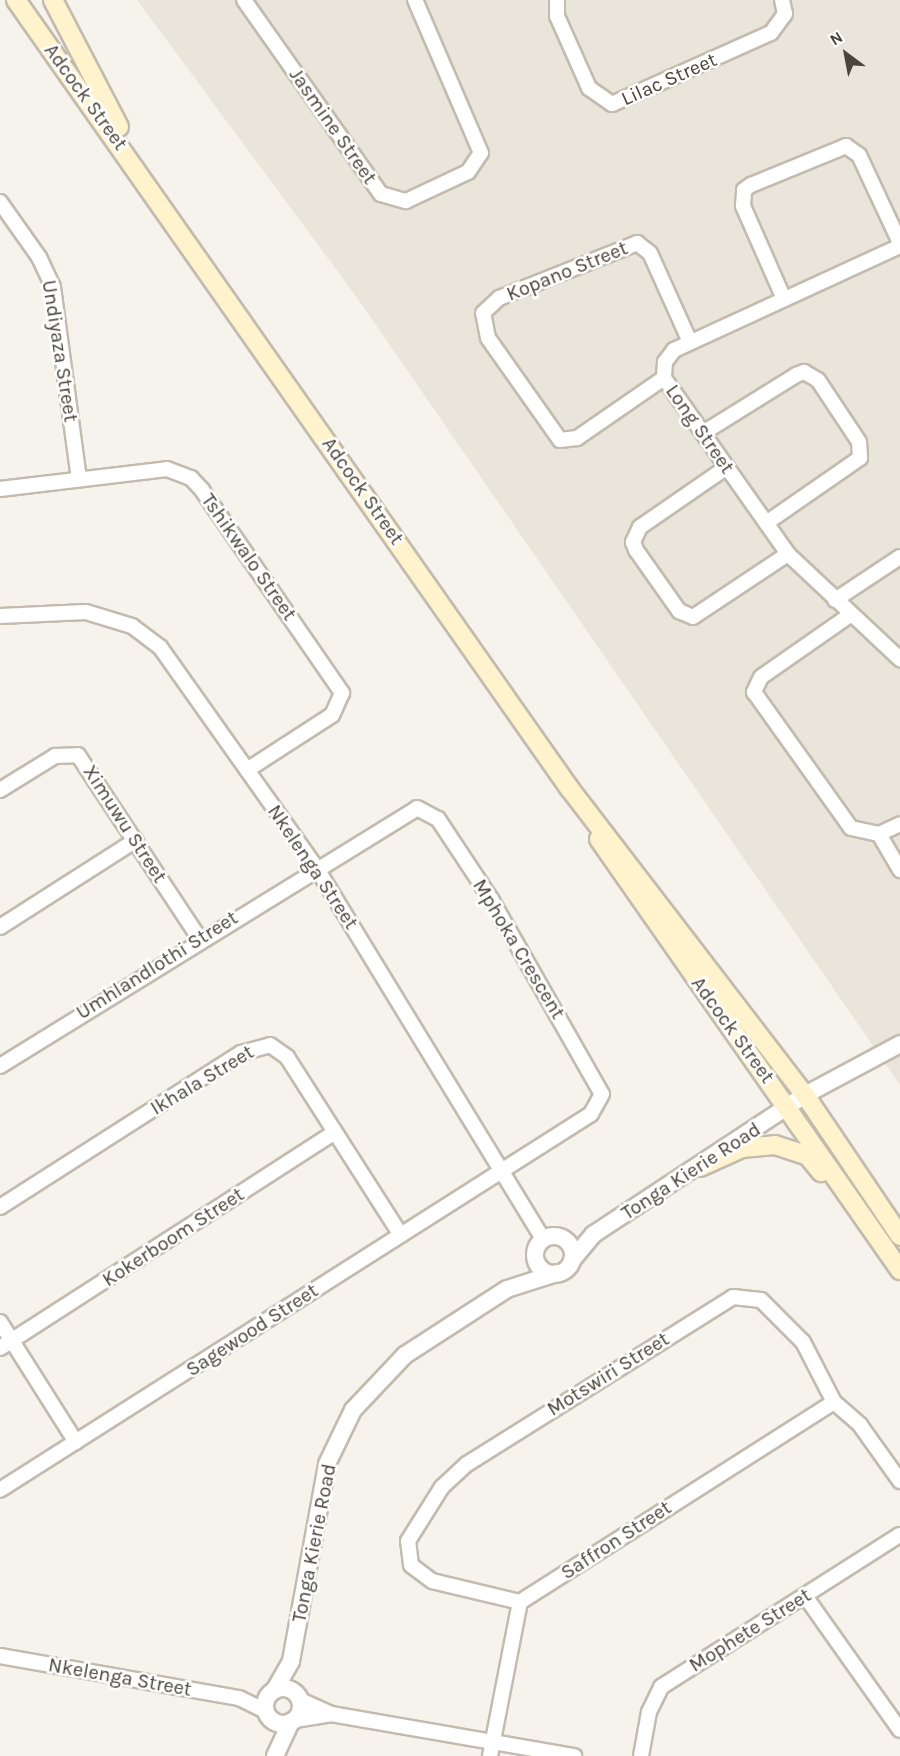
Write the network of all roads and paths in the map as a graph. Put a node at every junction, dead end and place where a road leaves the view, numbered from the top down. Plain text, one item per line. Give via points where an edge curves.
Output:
1 (16, 0) edge
2 (53, 0) edge
3 (244, 0) edge
4 (415, 0) edge
5 (557, 0) edge
6 (782, 0) edge
7 (156, 194) junction
8 (0, 202) edge
9 (900, 244) edge
10 (783, 299) junction
11 (690, 342) junction
12 (664, 378) junction
13 (703, 433) junction
14 (727, 467) junction
15 (79, 479) junction
16 (0, 489) edge
17 (766, 523) junction
18 (788, 554) junction
19 (900, 557) edge
20 (835, 600) junction
21 (850, 615) junction
22 (0, 616) edge
23 (900, 659) edge
24 (247, 770) junction
25 (570, 789) junction
26 (0, 790) edge
27 (900, 824) edge
28 (879, 834) junction
29 (136, 840) junction
30 (316, 867) junction
31 (900, 870) edge
32 (0, 927) edge
33 (199, 938) junction
34 (900, 1044) edge
35 (0, 1066) edge
36 (805, 1095) junction
37 (788, 1107) junction
38 (334, 1133) junction
39 (700, 1167) junction
40 (504, 1169) junction
41 (0, 1207) edge
42 (594, 1234) junction
43 (401, 1235) junction
44 (900, 1236) edge
45 (562, 1237) junction
46 (876, 1237) junction
47 (540, 1243) junction
48 (572, 1260) junction
49 (900, 1270) edge
50 (557, 1273) junction
51 (507, 1289) junction
52 (0, 1322) edge
53 (6, 1344) edge
54 (834, 1401) junction
55 (76, 1442) junction
56 (900, 1481) edge
57 (0, 1490) edge
58 (900, 1535) edge
59 (805, 1596) junction
60 (520, 1602) junction
61 (0, 1656) edge
62 (291, 1661) junction
63 (272, 1692) junction
64 (239, 1698) junction
65 (299, 1698) junction
66 (266, 1713) junction
67 (331, 1714) junction
68 (293, 1721) junction
69 (900, 1730) edge
70 (492, 1749) edge
71 (275, 1754) edge
72 (574, 1756) edge
73 (641, 1756) edge

1 - 7 main road, Adcock Street
2 - 7 main road, Adcock Street
3 - 4 street, Jasmine Street via 381,194 405,201 468,172 481,153
5 - 6 street, Lilac Street via 557,16 589,88 612,104 771,33 785,14
7 - 25 main road, Adcock Street
8 - 15 street, Undiyaza Street via 53,287
9 - 10 street, Long Street
9 - 10 street via 860,155 846,146 751,185 744,190 743,207
10 - 11 street, Long Street
11 - 12 street, Long Street via 665,362
11 - 12 street, Kopano Street via 650,253 637,243 499,298 483,313 488,338 561,440 577,438
12 - 13 street, Long Street
13 - 14 street, Long Street
13 - 17 street via 796,375 804,372 818,380 859,442 860,459
14 - 17 street, Long Street
14 - 18 street via 640,527 634,534 636,550 679,610 693,617
15 - 16 street, Tshikwalo Street
15 - 24 street, Tshikwalo Street via 167,470 191,478 338,682 342,693 332,715
17 - 18 street, Long Street
18 - 20 street, Long Street
19 - 20 street
20 - 21 street, Long Street
21 - 23 street, Long Street
21 - 28 street via 761,677 754,692 841,818 851,828
22 - 24 street, Nkelenga Street via 86,612 132,626 160,647
24 - 30 street, Nkelenga Street
25 - 36 main road, Adcock Street
25 - 37 main road, Adcock Street via 578,810
26 - 29 street, Ximuwu Street via 55,756 78,755
27 - 28 street
28 - 31 street
29 - 32 street
29 - 33 street, Ximuwu Street
30 - 33 street, Umhlandlothi Street
30 - 40 street, Nkelenga Street
30 - 40 street, Mphoka Crescent via 417,808 438,819 491,899 602,1094 591,1114
33 - 35 street, Umhlandlothi Street
34 - 36 street, Tonga Kierie Road
36 - 37 street, Tonga Kierie Road
36 - 44 main road, Adcock Street
37 - 39 street, Tonga Kierie Road
37 - 46 main road, Adcock Street
38 - 41 street, Ikhala Street via 287,1057 270,1045 257,1045
38 - 43 street, Ikhala Street
38 - 53 street, Kokerboom Street
39 - 42 street, Tonga Kierie Road
39 - 46 main road via 742,1148 797,1150
40 - 43 street, Sagewood Street
40 - 47 street, Nkelenga Street
42 - 45 street, Tonga Kierie Road
42 - 48 street, Tonga Kierie Road
43 - 55 street, Sagewood Street
45 - 47 street
45 - 48 street via 572,1249
46 - 49 main road, Adcock Street
47 - 50 street via 538,1266
47 - 51 street, Tonga Kierie Road
48 - 50 street
50 - 51 street, Tonga Kierie Road
51 - 62 street, Tonga Kierie Road via 405,1355 353,1410 327,1464
52 - 53 street
53 - 55 street
54 - 56 street, Motswiri Street via 860,1425
54 - 60 street, Saffron Street
54 - 60 street, Motswiri Street via 818,1363 777,1314 761,1300 733,1297 467,1464 442,1487 413,1529 408,1541 411,1565 432,1581
55 - 57 street, Sagewood Street
58 - 59 street, Mophete Street
59 - 69 street
59 - 73 street, Mophete Street via 661,1687 649,1712
60 - 70 street
61 - 64 street, Nkelenga Street
62 - 63 street, Tonga Kierie Road
62 - 65 street, Tonga Kierie Road
63 - 64 street, Nkelenga Street
63 - 65 street via 289,1689
63 - 66 street
64 - 66 street, Nkelenga Street
65 - 67 street
65 - 68 street
66 - 68 street via 280,1724
66 - 71 street
67 - 68 street
67 - 70 street
68 - 71 street
70 - 72 street

